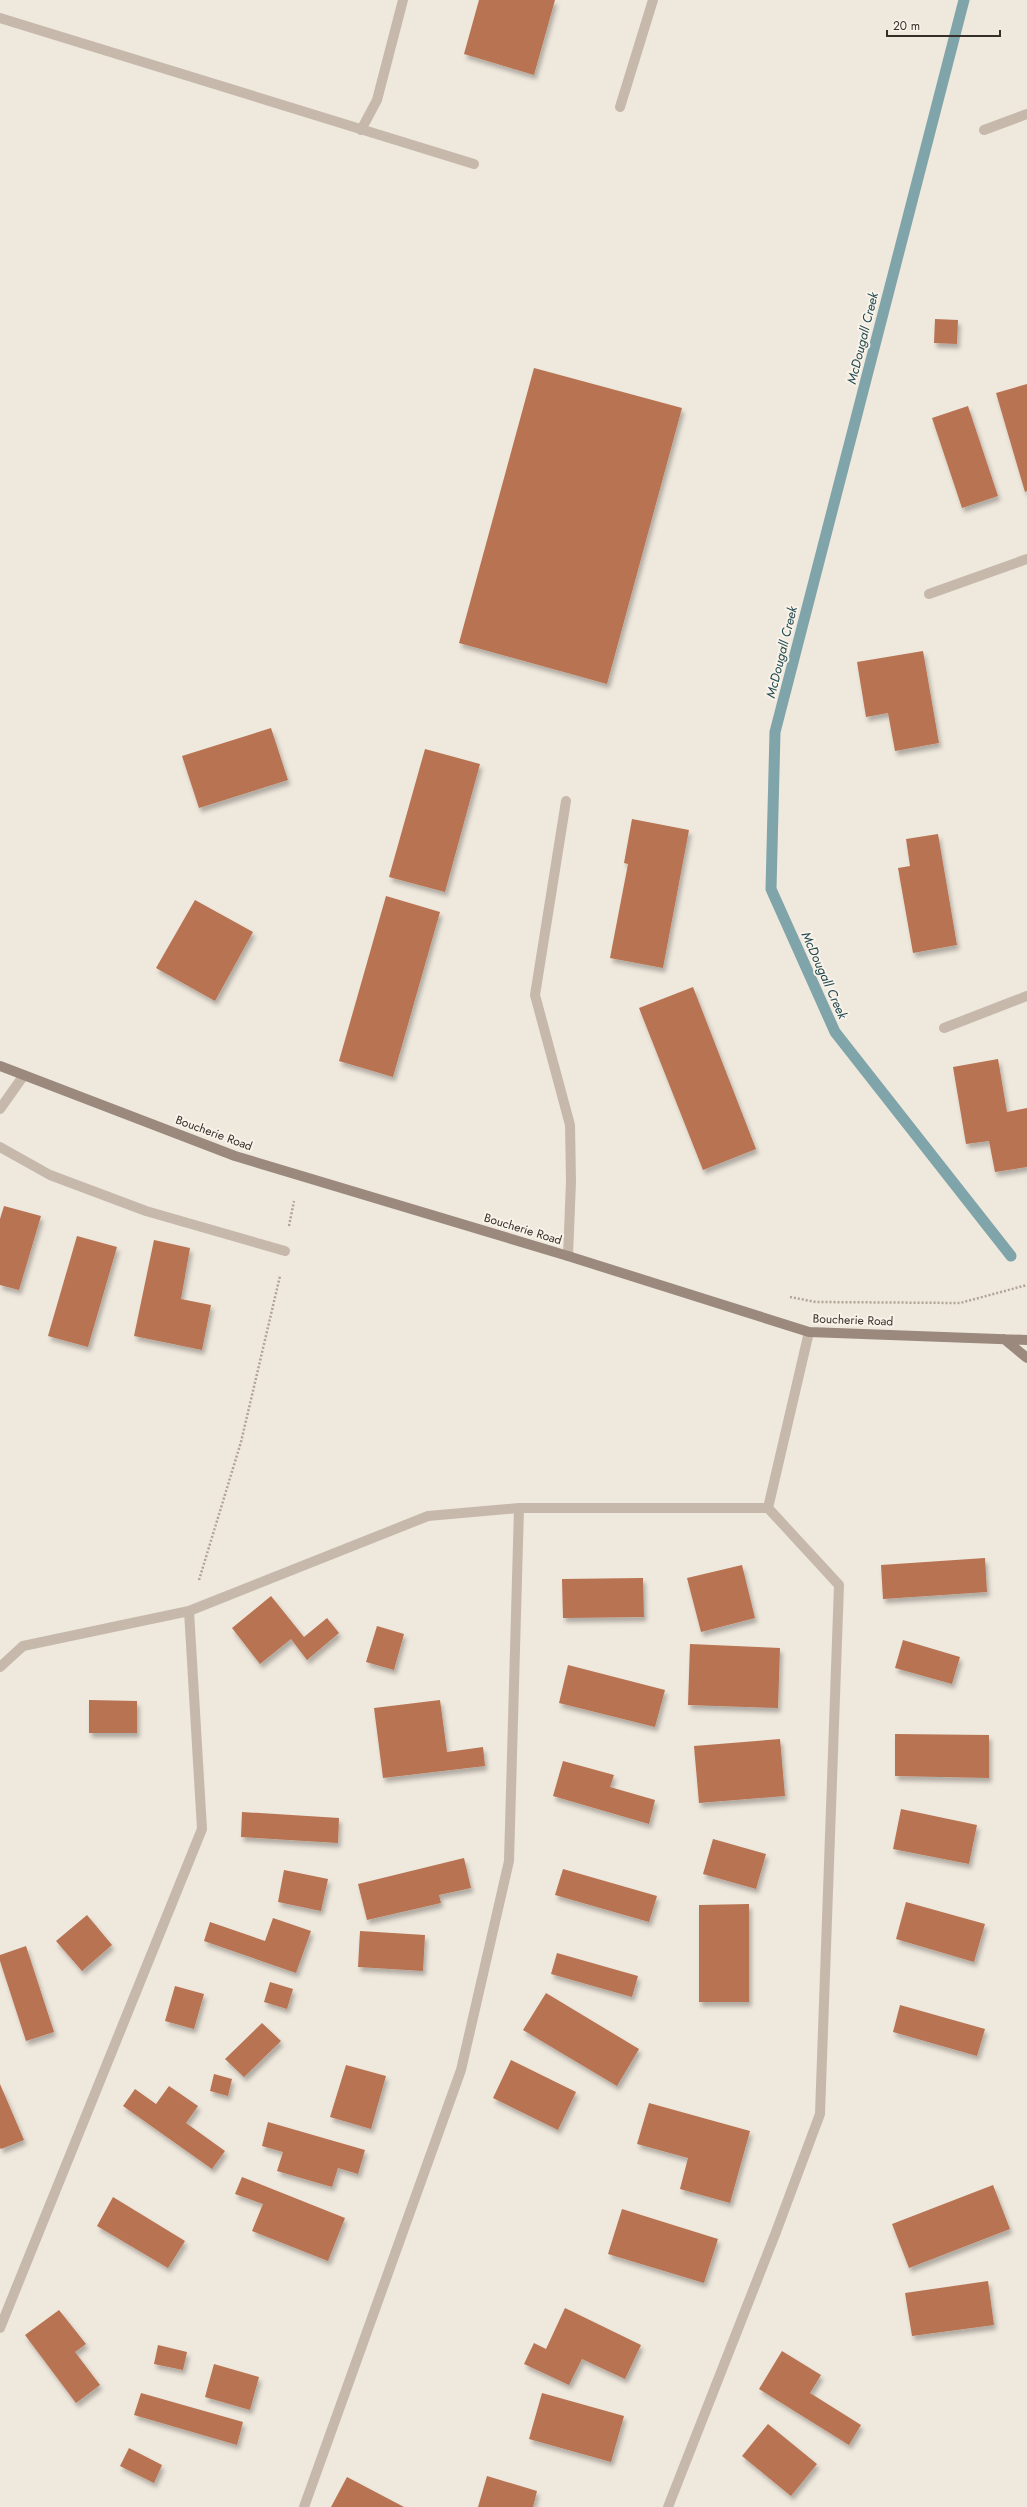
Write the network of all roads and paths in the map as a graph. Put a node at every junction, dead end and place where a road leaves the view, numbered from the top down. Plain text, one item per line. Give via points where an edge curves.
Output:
1 (403, 0) edge
2 (653, 0) edge
3 (0, 18) edge
4 (620, 107) dead end
5 (1027, 114) edge
6 (361, 130) junction
7 (984, 130) dead end
8 (474, 164) dead end
9 (1027, 559) edge
10 (929, 594) dead end
11 (566, 801) dead end
12 (1027, 996) edge
13 (944, 1028) dead end
14 (0, 1066) edge
15 (24, 1075) junction
16 (0, 1109) edge
17 (0, 1147) edge
18 (299, 1175) junction
19 (285, 1251) junction
20 (568, 1256) junction
21 (1027, 1285) edge
22 (785, 1296) dead end
23 (809, 1332) junction
24 (1004, 1339) junction
25 (1027, 1340) edge
26 (1027, 1358) edge
27 (519, 1508) junction
28 (768, 1508) junction
29 (189, 1611) junction
30 (0, 1667) edge
31 (0, 2328) edge
32 (304, 2507) edge
33 (668, 2507) edge

1 - 6 street via 377,100
2 - 4 street
3 - 6 street
5 - 7 street
6 - 8 street
9 - 10 street
11 - 20 street via 535,995 570,1125
12 - 13 street
14 - 15 main road, Boucherie Road
15 - 16 street
15 - 18 main road, Boucherie Road via 235,1156
17 - 19 street via 50,1175 146,1211
18 - 19 path
18 - 20 main road, Boucherie Road
19 - 29 path via 241,1442
20 - 23 main road, Boucherie Road
21 - 22 path via 960,1303 816,1302
23 - 24 main road, Boucherie Road
23 - 28 street
24 - 25 main road, Boucherie Road
24 - 26 main road
27 - 28 street
27 - 29 street via 428,1516
27 - 32 street via 509,1860 461,2070
28 - 33 street via 839,1585 820,2114
29 - 30 street via 23,1646
29 - 31 street via 202,1829

